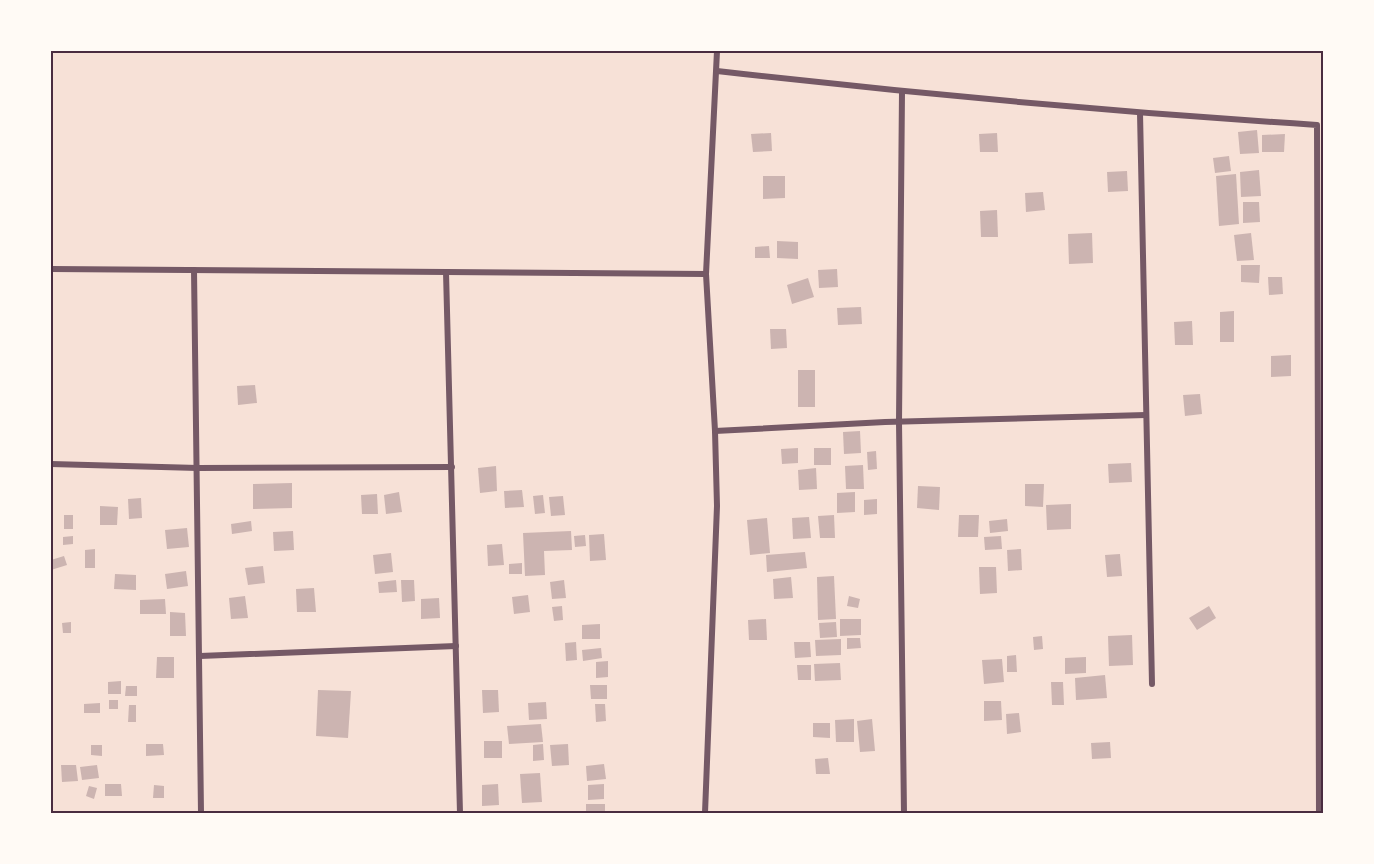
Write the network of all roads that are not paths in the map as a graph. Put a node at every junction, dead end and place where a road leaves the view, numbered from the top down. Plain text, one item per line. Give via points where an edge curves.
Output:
1 (717, 51) edge
2 (717, 71) junction
3 (902, 92) junction
4 (1140, 113) junction
5 (51, 269) edge
6 (194, 270) junction
7 (446, 272) junction
8 (706, 274) junction
9 (1146, 415) junction
10 (898, 422) junction
11 (715, 430) junction
12 (51, 464) edge
13 (452, 466) junction
14 (198, 468) junction
15 (456, 646) junction
16 (200, 656) junction
17 (1152, 684) dead end
18 (201, 813) edge
19 (460, 813) edge
20 (705, 813) edge
21 (904, 813) edge
22 (1319, 813) edge

1 - 2 street
2 - 3 street
2 - 8 street
3 - 4 street
3 - 10 street
4 - 9 street
4 - 22 street via 1317,126
5 - 6 street
6 - 7 street
6 - 14 street
7 - 8 street
7 - 13 street
8 - 11 street
9 - 10 street
9 - 17 street
10 - 11 street
10 - 21 street
11 - 20 street via 717,506
12 - 14 street
13 - 14 street
13 - 15 street
14 - 16 street
15 - 16 street
15 - 19 street
16 - 18 street

